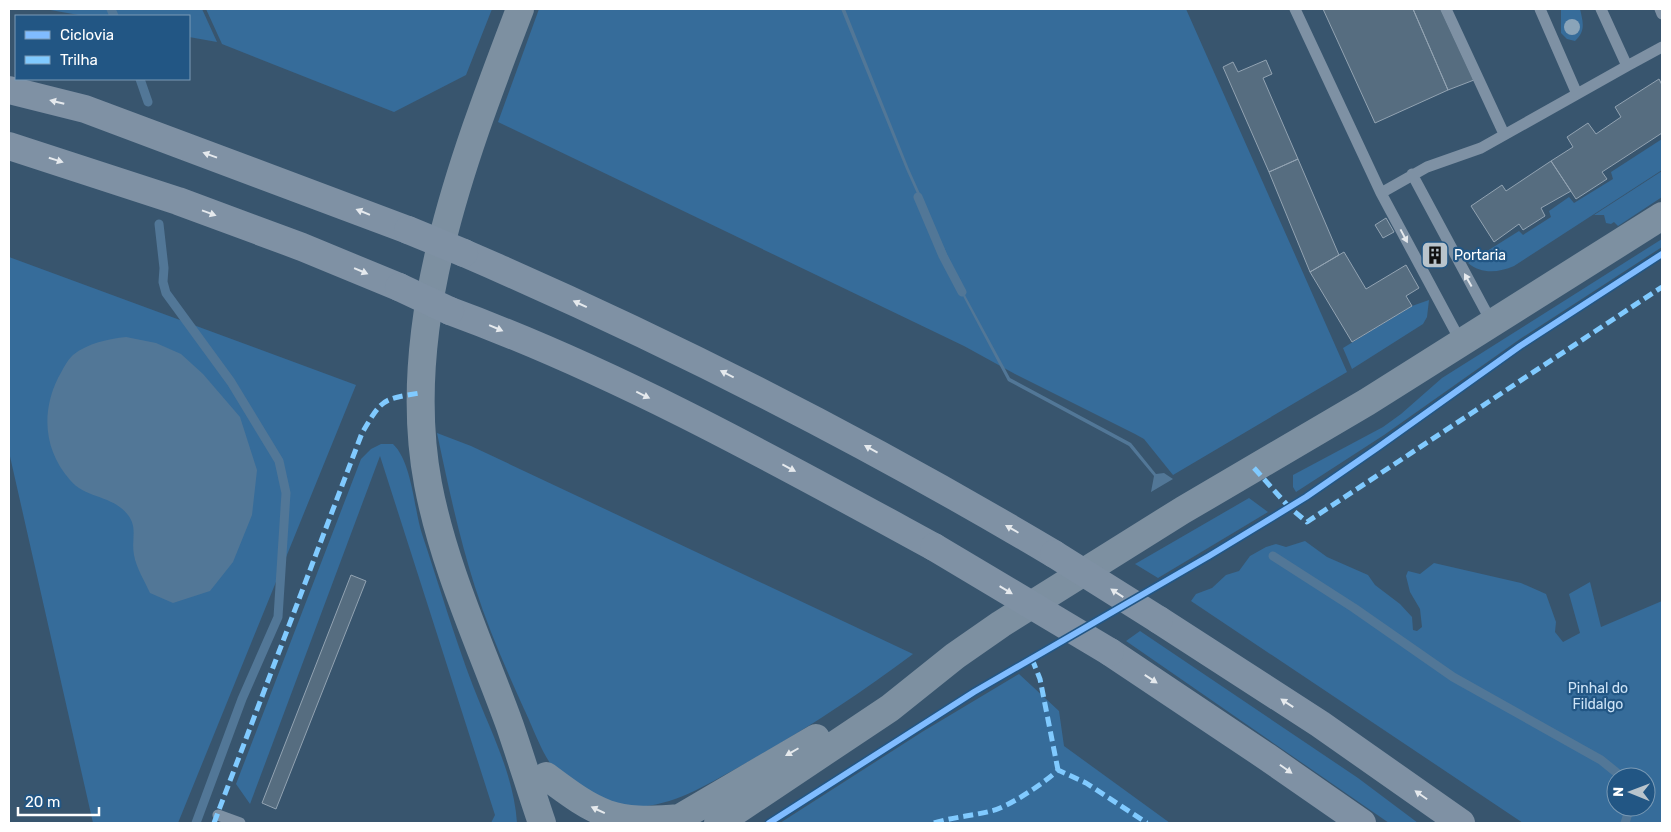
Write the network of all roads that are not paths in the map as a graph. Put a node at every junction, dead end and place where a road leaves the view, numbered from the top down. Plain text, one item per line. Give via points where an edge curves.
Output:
1 (520, 9) edge
2 (1295, 9) edge
3 (1446, 9) edge
4 (1540, 9) edge
5 (1601, 9) edge
6 (1660, 9) edge
7 (1662, 14) edge
8 (1662, 47) edge
9 (1627, 66) junction
10 (9, 90) edge
11 (1577, 94) junction
12 (1504, 134) junction
13 (9, 146) edge
14 (1412, 174) junction
15 (1382, 193) junction
16 (1662, 216) edge
17 (1492, 323) junction
18 (1461, 342) junction
19 (955, 656) junction
20 (509, 725) junction
21 (546, 776) junction
22 (218, 815) dead end
23 (675, 821) edge
24 (240, 823) edge
25 (532, 823) edge
26 (542, 823) edge
27 (577, 823) edge
28 (718, 823) edge
29 (1362, 823) edge
30 (1461, 823) edge

1 - 20 main road via 470,143 449,218 426,324 420,393 422,444 434,510 467,616
2 - 15 lane
3 - 12 lane
4 - 11 lane
5 - 9 lane
6 - 7 lane
8 - 9 lane
9 - 11 lane
30 -> 10 highway, bridge via 1320,724 1054,554 915,473 718,369 408,230 85,109
11 - 12 lane
12 - 14 lane via 1481,148
13 -> 29 highway, bridge via 162,195 302,247 494,327 751,448 934,547 1110,652
14 - 15 lane
17 -> 14 lane
15 -> 18 lane
16 - 17 main road
17 - 18 main road
18 - 19 main road via 1367,402 1160,524
19 -> 23 main road
19 - 28 main road via 890,708
20 - 21 main road
20 - 25 main road
20 - 26 main road
23 -> 21 main road via 618,819 577,799
21 - 27 main road
22 - 24 lane

